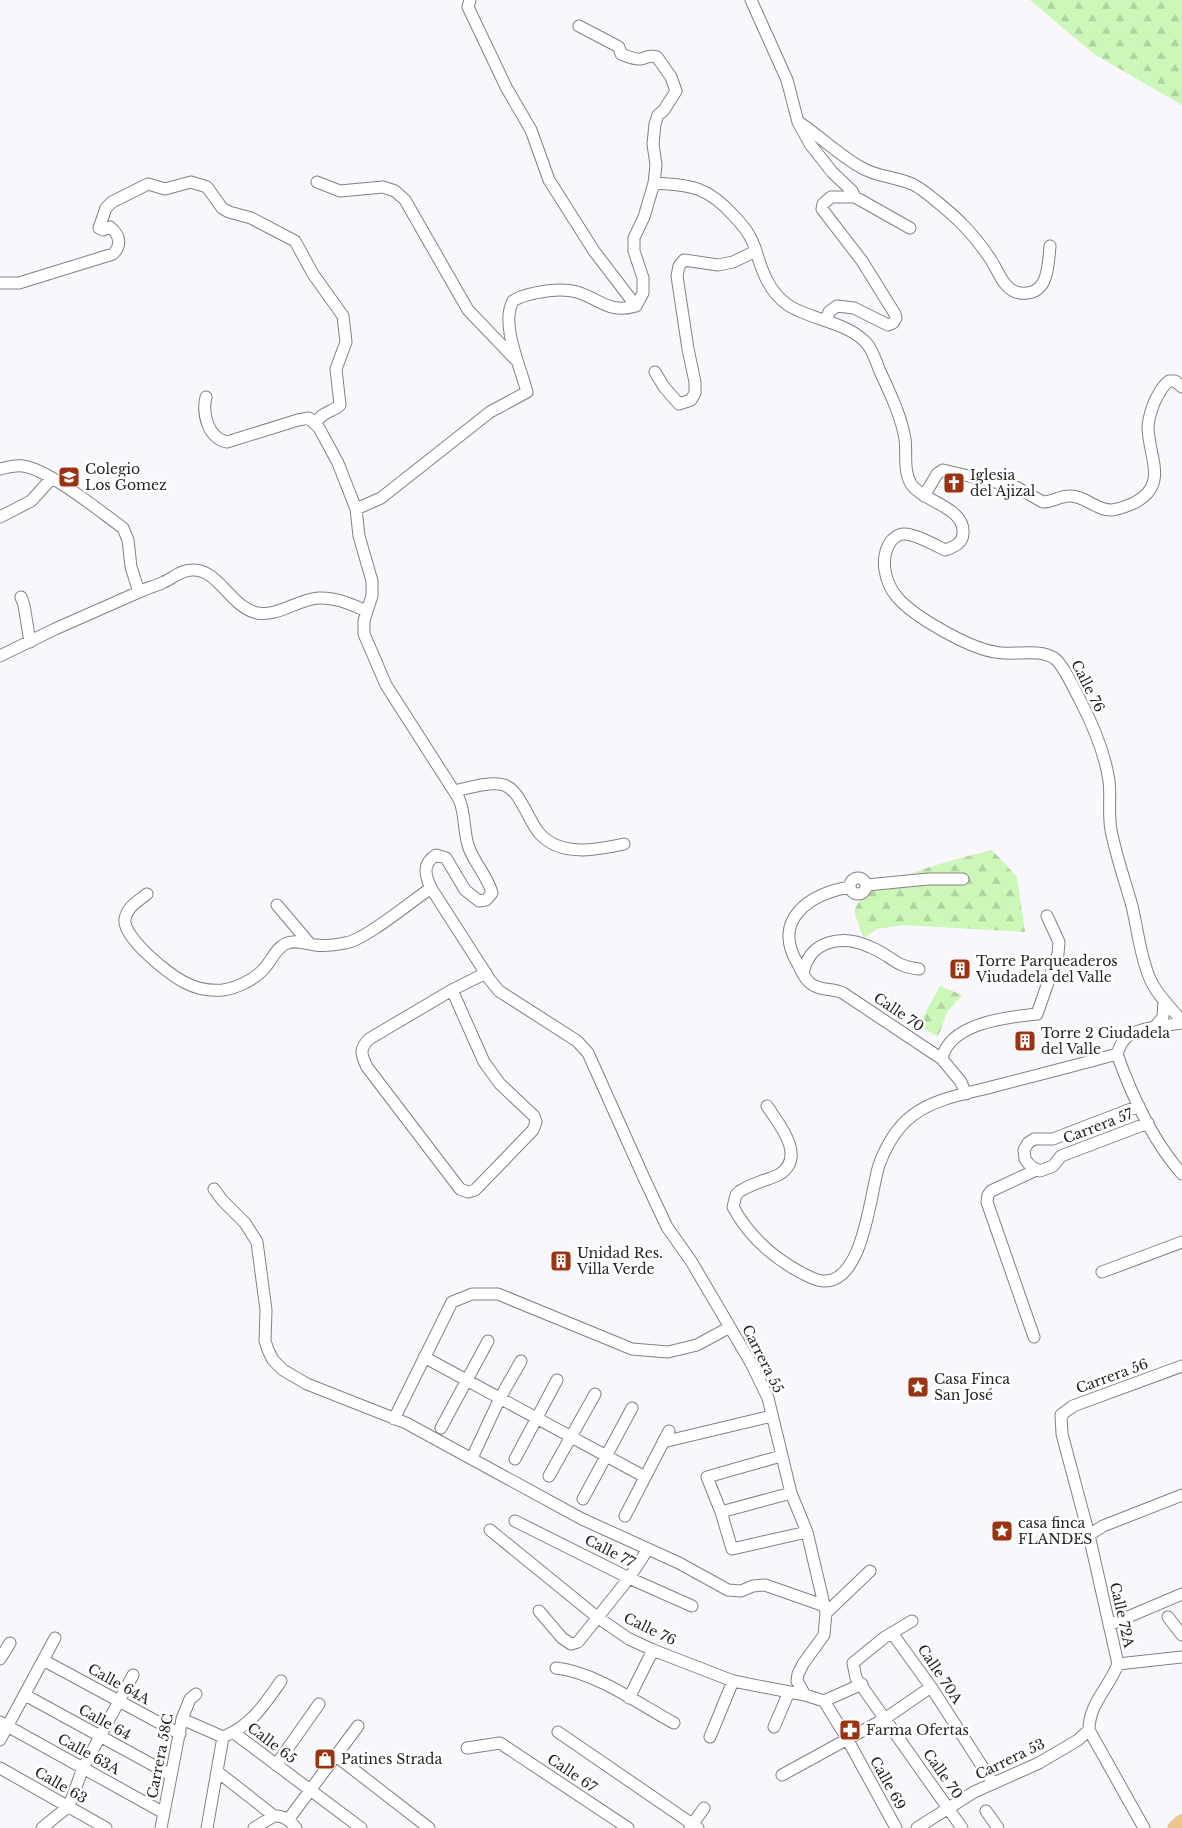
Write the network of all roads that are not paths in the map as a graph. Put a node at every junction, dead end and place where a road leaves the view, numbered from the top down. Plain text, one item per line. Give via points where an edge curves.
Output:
1 (470, 0) edge
2 (751, 0) edge
3 (579, 26) dead end
4 (798, 122) junction
5 (317, 182) dead end
6 (654, 183) junction
7 (855, 197) junction
8 (910, 228) dead end
9 (1050, 246) dead end
10 (756, 251) junction
11 (0, 283) edge
12 (636, 306) junction
13 (826, 320) junction
14 (516, 360) junction
15 (655, 372) dead end
16 (1182, 387) edge
17 (206, 397) dead end
18 (316, 422) junction
19 (0, 470) edge
20 (52, 478) junction
21 (924, 496) junction
22 (356, 509) junction
23 (0, 517) edge
24 (139, 592) junction
25 (21, 597) dead end
26 (367, 611) junction
27 (30, 642) junction
28 (0, 656) edge
29 (454, 791) junction
30 (624, 844) dead end
31 (964, 879) dead end
32 (431, 888) junction
33 (146, 894) dead end
34 (277, 905) dead end
35 (1047, 916) dead end
36 (310, 944) junction
37 (919, 969) dead end
38 (486, 973) junction
39 (803, 974) junction
40 (452, 990) junction
41 (1164, 1000) junction
42 (1182, 1022) edge
43 (1150, 1029) junction
44 (1118, 1050) junction
45 (942, 1059) junction
46 (966, 1094) junction
47 (767, 1106) dead end
48 (1139, 1106) junction
49 (1148, 1123) junction
50 (1036, 1170) junction
51 (1182, 1174) edge
52 (214, 1189) dead end
53 (1182, 1242) edge
54 (1102, 1272) dead end
55 (730, 1327) junction
56 (1034, 1337) dead end
57 (488, 1340) dead end
58 (424, 1357) junction
59 (521, 1361) dead end
60 (1182, 1366) edge
61 (466, 1380) junction
62 (557, 1380) dead end
63 (595, 1394) dead end
64 (500, 1398) junction
65 (632, 1408) dead end
66 (772, 1416) junction
67 (537, 1418) junction
68 (394, 1419) junction
69 (1061, 1421) joint
70 (441, 1428) dead end
71 (669, 1431) dead end
72 (571, 1437) junction
73 (663, 1442) junction
74 (606, 1456) junction
75 (781, 1456) junction
76 (472, 1458) junction
77 (515, 1459) dead end
78 (549, 1476) dead end
79 (645, 1477) junction
80 (791, 1493) junction
81 (1182, 1495) edge
82 (583, 1498) dead end
83 (721, 1512) junction
84 (625, 1516) dead end
85 (515, 1521) dead end
86 (490, 1530) dead end
87 (807, 1532) junction
88 (1089, 1534) junction
89 (648, 1549) junction
90 (870, 1571) dead end
91 (629, 1578) junction
92 (1182, 1594) edge
93 (692, 1606) dead end
94 (826, 1609) junction
95 (539, 1611) dead end
96 (597, 1617) junction
97 (1168, 1617) dead end
98 (912, 1621) dead end
99 (1109, 1625) junction
100 (892, 1633) junction
101 (1182, 1635) edge
102 (55, 1638) dead end
103 (10, 1643) dead end
104 (653, 1650) junction
105 (1182, 1657) edge
106 (0, 1659) edge
107 (43, 1660) junction
108 (1118, 1664) junction
109 (556, 1668) dead end
110 (134, 1675) dead end
111 (280, 1681) dead end
112 (734, 1681) junction
113 (862, 1684) junction
114 (931, 1687) junction
115 (789, 1692) junction
116 (196, 1694) dead end
117 (25, 1695) junction
118 (805, 1695) junction
119 (629, 1698) junction
120 (824, 1701) junction
121 (119, 1702) junction
122 (319, 1704) dead end
123 (886, 1718) junction
124 (182, 1719) junction
125 (674, 1723) dead end
126 (4, 1724) edge
127 (358, 1726) dead end
128 (774, 1727) dead end
129 (1089, 1730) junction
130 (558, 1732) dead end
131 (180, 1734) junction
132 (228, 1735) junction
133 (101, 1736) junction
134 (710, 1737) dead end
135 (846, 1739) junction
136 (0, 1740) edge
137 (467, 1748) dead end
138 (336, 1756) junction
139 (276, 1765) junction
140 (0, 1768) edge
141 (83, 1768) junction
142 (218, 1772) junction
143 (171, 1776) junction
144 (782, 1776) dead end
145 (993, 1783) junction
146 (310, 1790) junction
147 (69, 1806) junction
148 (704, 1808) dead end
149 (948, 1808) junction
150 (986, 1811) dead end
151 (164, 1813) junction
152 (274, 1816) junction
153 (1182, 1822) edge
154 (292, 1824) edge
155 (693, 1827) edge
156 (42, 1828) edge
157 (106, 1828) edge
158 (161, 1828) edge
159 (207, 1828) edge
160 (254, 1828) edge
161 (361, 1828) edge
162 (429, 1828) edge
163 (626, 1828) edge
164 (896, 1828) edge
165 (916, 1828) edge
166 (962, 1828) edge
167 (998, 1828) edge
168 (1144, 1828) edge
169 (1175, 1828) edge

1 - 12 street via 468,7 506,87 531,130 549,180 594,251
2 - 4 street via 787,80
3 - 6 street via 612,42 619,47 621,54 631,58 657,57 671,77 676,91 655,124
4 - 7 street via 810,144
4 - 9 street via 861,167 921,189 963,225 1015,292 1033,291 1043,284 1048,272
5 - 14 street via 340,191 383,187 406,200 468,310
6 - 10 street via 690,186 709,193 722,202 749,233
6 - 12 street via 634,238 634,251 643,278 643,292
7 - 8 street
7 - 13 street via 831,197 822,209 862,261 896,318 888,325 854,308 837,306 832,308
10 - 13 street via 758,263 778,297 789,306
10 - 15 street via 718,265 681,262 677,276 695,382 691,400 679,404
11 - 18 street via 19,283 113,254 120,243 118,238 110,227 99,228 106,208 148,184 165,189 192,182 207,187 222,208 251,218 296,241 313,274 343,316 346,342 336,369 340,405 321,415
12 - 14 street via 625,310 610,308 578,292 552,289 516,299 510,306 510,336
13 - 21 street via 863,339 873,353 902,429 910,481
14 - 22 street via 527,392 490,412 381,498
16 - 21 street via 1175,381 1169,381 1160,390 1148,428 1154,484 1144,498 1126,507 1110,510 1069,496 1043,502 1016,487 943,470
17 - 18 street via 206,420 214,435 227,442 298,420 309,418
18 - 22 street via 338,463
19 - 20 street via 25,466
20 - 23 street via 31,501
20 - 24 street via 123,528
21 - 41 street, Calle 76 via 956,516 964,528 963,538 945,550 910,535 894,538 885,551 885,572 890,587 914,612 978,648 996,653 1047,655 1058,661 1104,754 1112,830 1142,958 1151,981
22 - 26 street via 359,536 372,581
24 - 26 street via 191,570 209,574 239,605 258,613 271,614 318,598 331,598
24 - 27 street
25 - 27 street
26 - 29 street via 364,634 386,685
27 - 28 street
29 - 30 street via 505,785 512,789 539,833 554,844 595,850
29 - 32 street via 464,809 468,846 492,893 486,900 479,901 465,890 446,858 436,856 427,863 425,873
31 - 39 street via 867,884 859,894 850,887 814,898 804,905 789,929 788,940
32 - 36 street via 356,940
32 - 38 street
33 - 36 street via 127,910 124,921 127,929 154,961 172,976 205,990 223,990 252,978 263,970 284,944 293,941
34 - 36 street
35 - 45 street via 1059,942 1058,954 1037,1014 1006,1018 962,1031 953,1038
37 - 39 street via 901,966 872,947 848,941 818,947 808,957
38 - 40 street
38 - 55 street, Carrera 55 via 499,991 576,1041 588,1053 667,1227
39 - 45 street, Calle 70 via 818,988 843,993
40 - 40 street via 484,1062 536,1122 533,1130 475,1190 468,1192 458,1187 367,1067 361,1052 368,1039
41 - 42 street, Calle 76
41 - 43 street via 1163,1017
42 - 43 street
43 - 44 street via 1127,1037
44 - 46 street
44 - 48 street
45 - 46 street, Calle 70 via 961,1082
46 - 47 street via 920,1111 893,1137 879,1166 859,1248 841,1274 835,1280 825,1282 786,1265 767,1251 734,1207 740,1191 779,1175 790,1159 788,1138
48 - 49 street
48 - 50 street, Carrera 57 via 1053,1139 1031,1141 1024,1154
49 - 50 street, Carrera 57 via 1061,1156 1046,1170
49 - 51 street
50 - 56 street via 991,1192 987,1202
52 - 68 street via 245,1223 257,1242 266,1310 265,1341 273,1360 307,1384
53 - 54 street
55 - 58 street via 697,1345 668,1352 632,1348 498,1294 472,1294 452,1302
55 - 66 street, Carrera 55 via 768,1398
57 - 61 street
58 - 61 street
58 - 68 street
59 - 64 street
60 - 69 street, Carrera 56 via 1073,1406 1061,1415
61 - 64 street
61 - 70 street
62 - 67 street
63 - 72 street
64 - 67 street
64 - 76 street
65 - 74 street
66 - 73 street
66 - 75 street, Carrera 55
67 - 72 street
67 - 77 street
68 - 76 street
69 - 88 street, Calle 72A
71 - 73 street
72 - 74 street
72 - 78 street
73 - 79 street
74 - 79 street
74 - 82 street
75 - 80 street, Carrera 55
75 - 83 street via 707,1478
76 - 89 street via 582,1520
79 - 84 street
80 - 83 street
80 - 87 street, Carrera 55
81 - 88 street
83 - 87 street via 732,1549
85 - 91 street, Calle 77
86 - 96 street, Calle 76
87 - 94 street, Carrera 55
88 - 99 street, Calle 72A
89 - 91 street
89 - 94 street via 728,1590 741,1591 765,1585
90 - 94 street
91 - 93 street, Calle 77
91 - 96 street
92 - 99 street
94 - 118 street, Carrera 55 via 824,1635 798,1674 797,1680
95 - 96 street via 571,1644 578,1642
96 - 104 street, Calle 76
97 - 101 street
98 - 100 street
99 - 108 street, Calle 72A
100 - 113 street, Calle 70 via 852,1663 856,1678
100 - 114 street, Calle 70A
102 - 107 street
103 - 106 street
104 - 112 street, Calle 76
104 - 119 street
105 - 108 street
107 - 117 street
107 - 121 street, Calle 64A
108 - 129 street, Calle 72A via 1098,1697
109 - 119 street via 587,1675
110 - 121 street
111 - 132 street via 250,1722
112 - 115 street, Calle 76
112 - 134 street
113 - 120 street
113 - 123 street, Calle 70
114 - 123 street
114 - 145 street, Calle 70A
115 - 118 street, Calle 76
115 - 128 street
116 - 124 street, Carrera 58C via 190,1699
117 - 126 street
117 - 133 street, Calle 64
118 - 120 street, Calle 76
119 - 125 street
120 - 135 street, Calle 69
121 - 131 street, Calle 64A
121 - 133 street
122 - 139 street
123 - 135 street
123 - 149 street, Calle 70
124 - 131 street, Carrera 58C
124 - 132 street, Calle 65
126 - 136 street
126 - 141 street, Calle 63A
127 - 138 street
129 - 145 street, Carrera 53 via 1039,1763
129 - 168 street
130 - 155 street
131 - 143 street, Carrera 58C
132 - 139 street, Calle 65
132 - 142 street
133 - 141 street
133 - 143 street, Calle 64
135 - 144 street
135 - 164 street, Calle 69
137 - 163 street, Calle 67 via 500,1743
138 - 146 street
138 - 162 street
139 - 146 street, Calle 65
140 - 147 street, Calle 63
141 - 147 street
141 - 151 street, Calle 63A
142 - 152 street
142 - 159 street
143 - 151 street, Carrera 58C
145 - 149 street, Carrera 53
146 - 154 street
146 - 161 street, Calle 65
147 - 156 street
147 - 157 street, Calle 63
148 - 155 street
149 - 165 street, Carrera 53
149 - 166 street, Calle 70
150 - 167 street
151 - 158 street, Carrera 58C
152 - 154 street
152 - 160 street
153 - 169 main road

